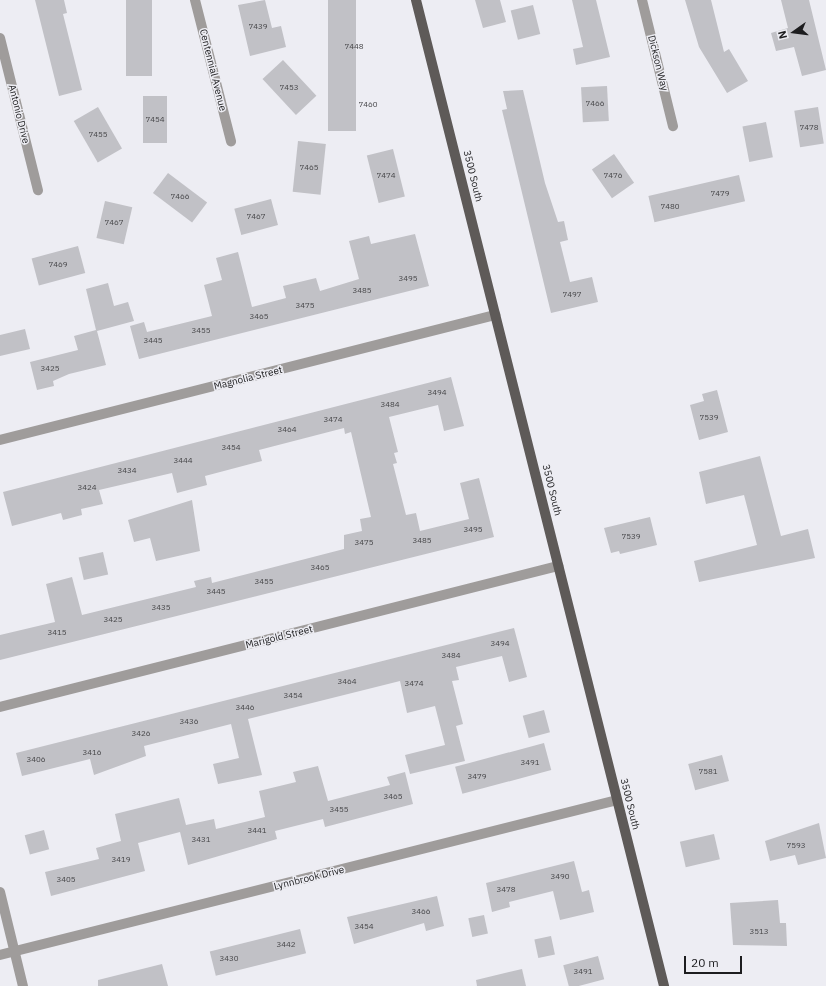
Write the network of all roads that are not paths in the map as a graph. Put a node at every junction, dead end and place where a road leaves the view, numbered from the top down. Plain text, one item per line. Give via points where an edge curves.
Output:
1 (195, 0) edge
2 (416, 0) edge
3 (642, 0) edge
4 (0, 38) edge
5 (673, 126) dead end
6 (231, 140) dead end
7 (38, 190) dead end
8 (495, 315) junction
9 (0, 440) edge
10 (558, 566) junction
11 (0, 707) edge
12 (617, 800) junction
13 (0, 892) edge
14 (15, 952) junction
15 (0, 955) edge
16 (23, 986) edge
17 (664, 986) edge

1 - 6 street, Centennial Avenue
2 - 8 main road, 3500 South
3 - 5 street, Dickson Way
4 - 7 street, Antonio Drive
8 - 9 street, Magnolia Street
8 - 10 main road, 3500 South
10 - 11 street, Marigold Street
10 - 12 main road, 3500 South
12 - 14 street, Lynnbrook Drive
12 - 17 main road, 3500 South
13 - 14 street
14 - 15 street, Lynnbrook Drive
14 - 16 street

